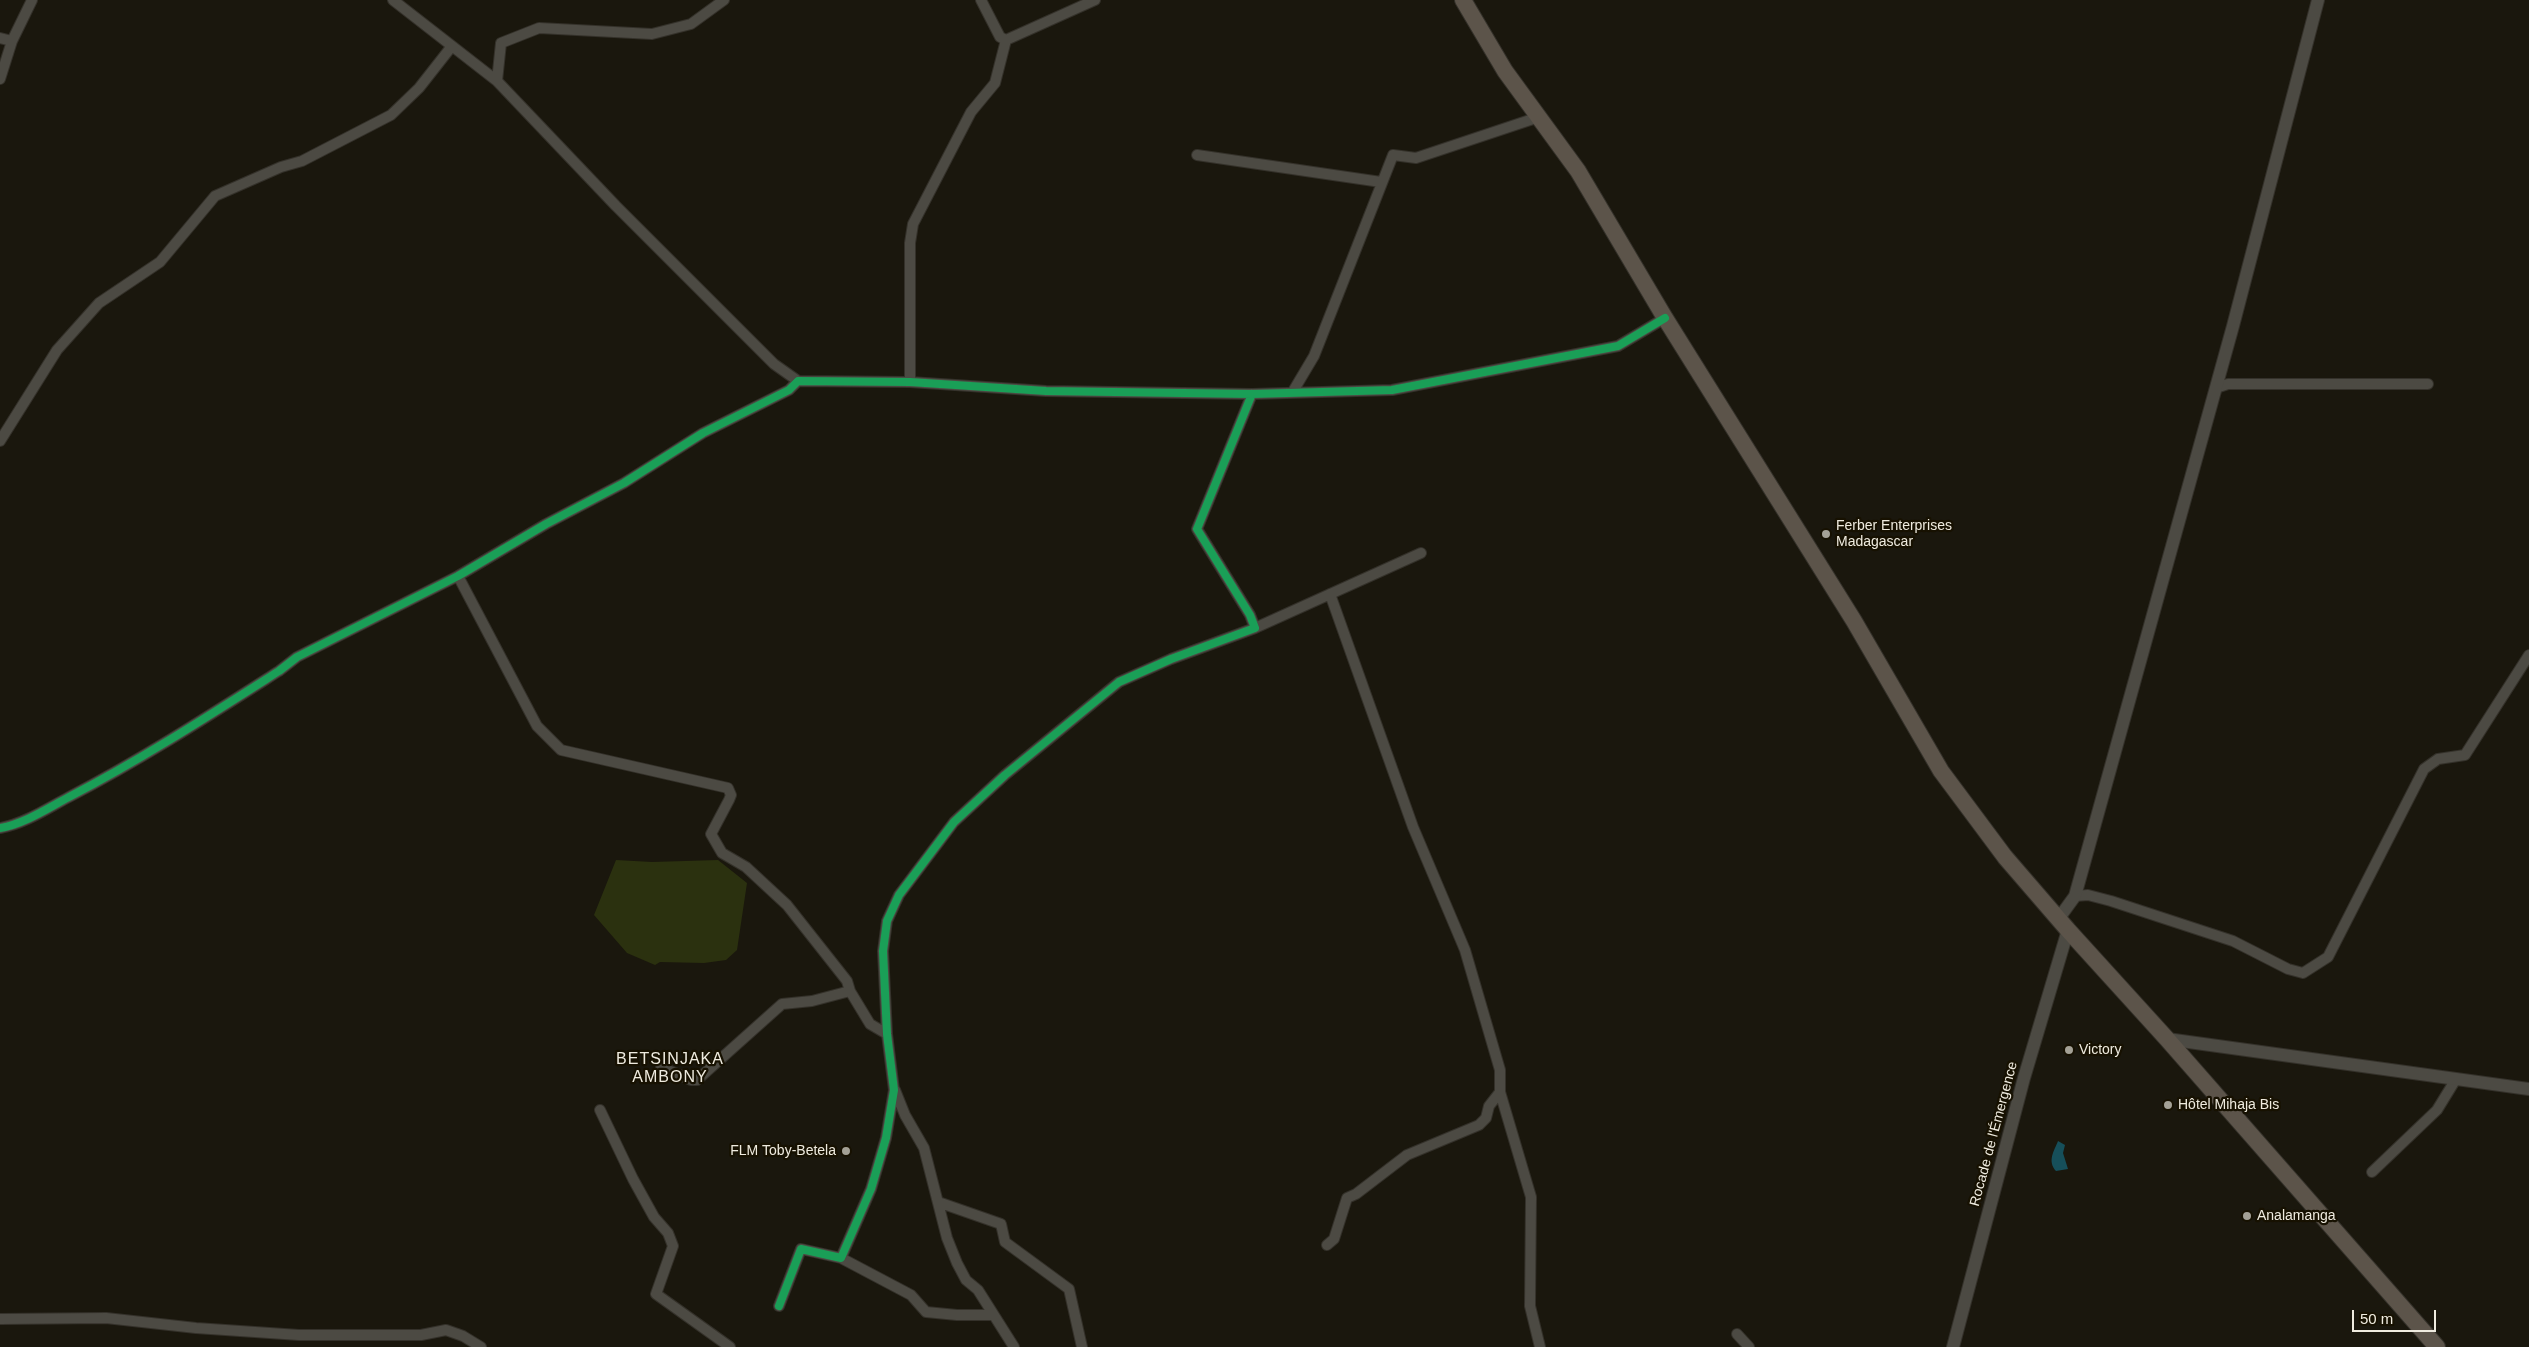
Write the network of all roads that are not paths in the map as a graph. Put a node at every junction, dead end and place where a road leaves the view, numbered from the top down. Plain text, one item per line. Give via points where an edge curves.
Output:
1 (32, 0) edge
2 (393, 0) edge
3 (724, 0) edge
4 (981, 0) edge
5 (1095, 0) edge
6 (1463, 0) edge
7 (2318, 0) edge
8 (0, 38) edge
9 (1006, 40) junction
10 (12, 41) junction
11 (452, 46) junction
12 (0, 79) edge
13 (497, 81) junction
14 (1539, 117) junction
15 (1197, 154) dead end
16 (1381, 182) junction
17 (1665, 318) junction
18 (798, 381) junction
19 (910, 382) junction
20 (2428, 384) dead end
21 (2216, 388) junction
22 (1292, 393) junction
23 (1252, 394) junction
24 (0, 440) edge
25 (1421, 554) dead end
26 (458, 576) junction
27 (1330, 594) junction
28 (1255, 628) junction
29 (2529, 655) edge
30 (0, 828) edge
31 (2075, 896) junction
32 (2063, 924) junction
33 (850, 991) junction
34 (887, 1034) junction
35 (2168, 1039) junction
36 (661, 1067) dead end
37 (2456, 1079) junction
38 (2529, 1089) edge
39 (894, 1090) junction
40 (1500, 1092) junction
41 (600, 1110) dead end
42 (2372, 1172) dead end
43 (938, 1202) junction
44 (1327, 1245) dead end
45 (841, 1258) junction
46 (779, 1306) dead end
47 (992, 1315) junction
48 (0, 1319) edge
49 (1737, 1334) dead end
50 (299, 1335) junction
51 (300, 1347) edge
52 (481, 1347) edge
53 (730, 1347) edge
54 (1014, 1347) edge
55 (1082, 1347) edge
56 (1540, 1347) edge
57 (1749, 1347) edge
58 (1953, 1347) edge
59 (2437, 1347) edge

1 - 10 street
2 - 11 street
3 - 13 street via 691,24 652,34 540,28 501,43
4 - 9 street via 1000,37
5 - 9 street
6 - 14 main road via 1505,70
7 - 21 street
8 - 10 street
9 - 19 street via 995,83 971,112 913,224 909,262
10 - 12 street
11 - 13 street
11 - 24 street via 419,88 390,115 302,161 215,196 160,262 99,303 57,350
13 - 18 street via 774,364
14 - 16 street via 1416,158 1393,155 1390,168
14 - 17 main road via 1578,171
15 - 16 street
16 - 22 street via 1314,356
17 - 22 street via 1618,346 1601,350 1392,390
17 - 32 main road via 1781,502 1942,771 2006,857
18 - 19 street
18 - 26 street via 789,390 703,433 624,483
19 - 23 street via 1039,391
20 - 21 street via 2228,384
21 - 31 street
22 - 23 street
23 - 28 street via 1197,530
25 - 27 street
26 - 30 street via 297,657 117,772 35,815
26 - 33 street via 537,726 553,744 569,752 616,760 728,788 730,800 710,834 722,853 746,867 787,905 847,981
27 - 28 street
27 - 40 street via 1410,818 1465,950 1500,1070
28 - 34 street via 1119,682 1005,775 954,822 898,895 887,921 883,951
29 - 31 street via 2465,755 2438,759 2424,769 2328,958 2303,973 2288,969 2233,941 2111,901 2088,895
31 - 32 street, Rocade de l'Émergence
32 - 35 main road
32 - 58 street, Rocade de l'Émergence
33 - 34 street via 870,1024
33 - 36 street via 812,1001 782,1004 698,1080
34 - 39 street
35 - 37 street
35 - 59 main road
37 - 38 street
37 - 42 street via 2437,1110
39 - 43 street via 924,1148
39 - 45 street via 886,1138 871,1189
40 - 44 street via 1479,1125 1407,1155 1347,1198 1334,1239
40 - 56 street via 1531,1197 1530,1306
41 - 53 street via 633,1179 673,1246 656,1294
43 - 47 street via 957,1263
43 - 55 street via 1001,1224 1005,1242 1069,1289
45 - 46 street via 801,1249
45 - 47 street via 911,1295 926,1312
47 - 54 street
48 - 50 street via 106,1318
49 - 57 street
50 - 51 street
50 - 52 street via 421,1336 446,1330

